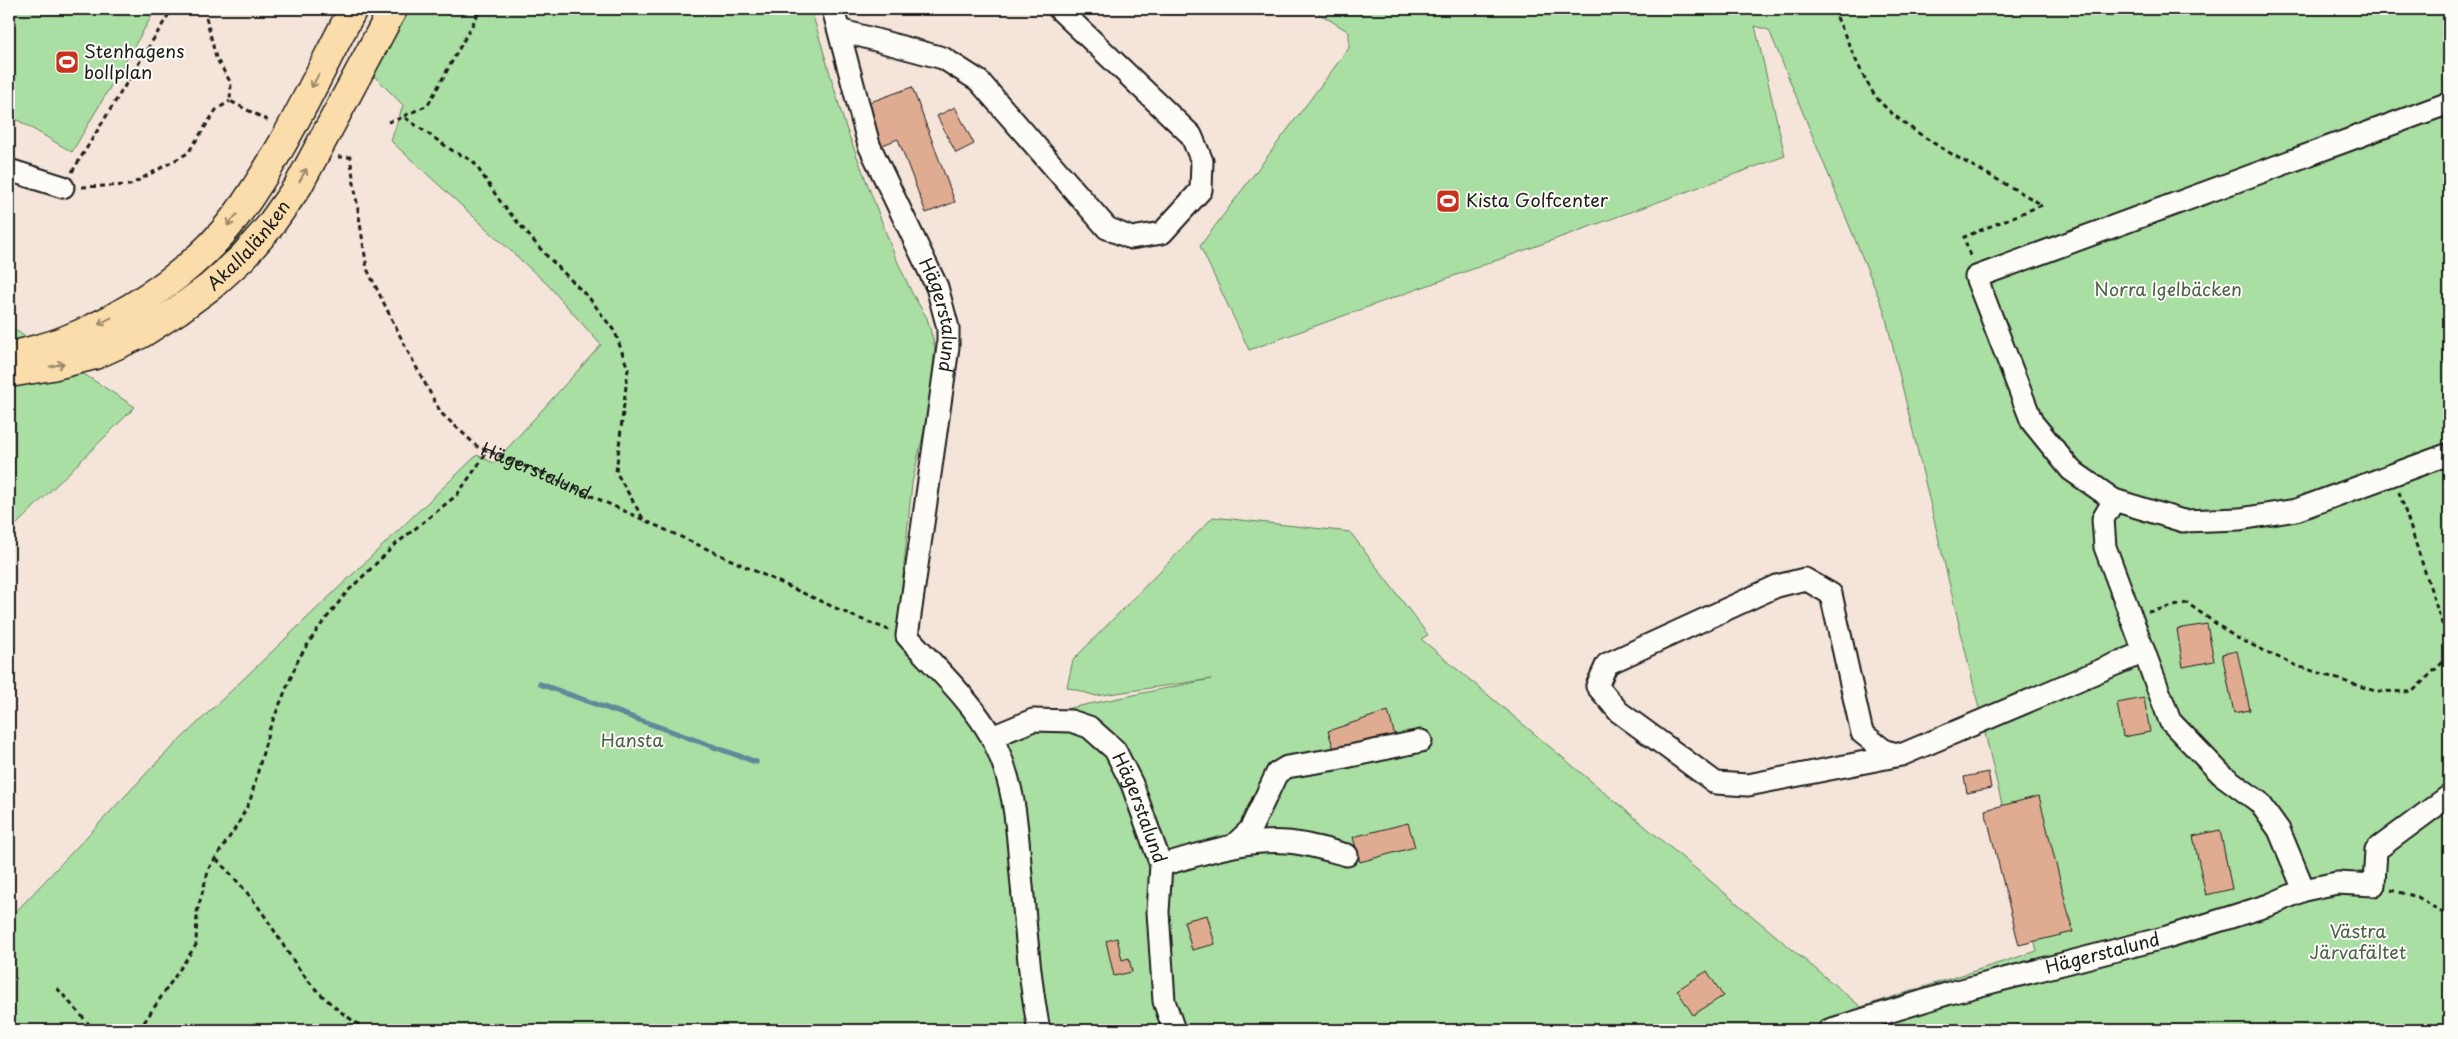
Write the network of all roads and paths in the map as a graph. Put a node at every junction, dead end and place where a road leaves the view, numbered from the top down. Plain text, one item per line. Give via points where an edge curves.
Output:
1 (172, 9) edge
2 (204, 9) edge
3 (353, 9) edge
4 (393, 9) edge
5 (481, 9) edge
6 (833, 9) edge
7 (1059, 9) edge
8 (1833, 9) edge
9 (839, 30) junction
10 (230, 101) junction
11 (2449, 103) edge
12 (404, 117) junction
13 (269, 121) dead end
14 (388, 122) dead end
15 (330, 156) dead end
16 (9, 170) edge
17 (62, 187) junction
18 (1976, 277) junction
19 (9, 356) edge
20 (9, 373) edge
21 (488, 452) junction
22 (2449, 454) edge
23 (2393, 474) junction
24 (2114, 500) junction
25 (646, 522) junction
26 (2131, 617) junction
27 (907, 636) junction
28 (2449, 645) edge
29 (2449, 650) edge
30 (2144, 652) junction
31 (992, 737) junction
32 (1421, 741) dead end
33 (1901, 755) junction
34 (2449, 796) edge
35 (1234, 845) junction
36 (1347, 855) dead end
37 (216, 859) junction
38 (1161, 866) junction
39 (2374, 885) junction
40 (2304, 890) junction
41 (2449, 917) edge
42 (57, 988) dead end
43 (94, 1030) edge
44 (139, 1030) edge
45 (368, 1030) edge
46 (1039, 1030) edge
47 (1174, 1030) edge
48 (1829, 1030) edge

1 - 17 path
2 - 10 path via 216,58 231,84
3 -> 19 main road, Akallalänken via 261,180 235,217 207,248 144,299 103,322 64,341
20 -> 4 main road, Akallalänken via 95,354 141,334 211,286 242,258 298,186
5 - 12 path via 428,106
6 - 9 street, Hägerstalund
7 - 9 street via 1191,135 1202,160 1201,190 1162,232 1131,238 1107,228 979,81 950,62
8 - 18 path via 1873,92 1894,116 2042,205 1964,237
9 - 27 street, Hägerstalund via 870,145 937,287 948,328 948,347
10 - 13 path
10 - 17 path via 216,110 188,153 130,185
11 - 18 street
12 - 14 path
12 - 25 path via 473,161 502,204 544,253 590,298 615,332 628,369 616,472
15 - 21 path, Hägerstalund via 350,157 367,269 440,413
16 - 17 street
18 - 24 street via 2032,422 2071,470
21 - 25 path, Hägerstalund
21 - 37 path via 457,495 396,544 347,592 317,630 299,658 269,730 250,801
22 - 23 street
23 - 24 street via 2296,510 2240,519 2183,521
23 - 28 path
24 - 26 street via 2102,519 2105,547
25 - 27 path, Hägerstalund via 853,616
26 - 29 path via 2187,603 2244,641 2297,666 2375,691 2412,692 2442,663
26 - 30 street
27 - 31 street via 976,714
30 - 33 street
30 - 40 street via 2170,721 2221,774 2259,802 2279,830
31 - 38 street, Hägerstalund via 1033,720 1071,721 1096,732 1115,750 1132,784
31 - 46 street via 1007,771 1015,806 1032,993
32 - 35 street via 1287,767 1277,773 1250,830
33 - 33 street via 1748,785 1716,783 1619,712 1597,686 1608,664 1777,586 1805,579 1831,594 1862,733 1885,751
34 - 39 street via 2376,850
35 - 36 street via 1289,842
35 - 38 street
37 - 44 path via 209,868 197,912 196,945
37 - 45 path via 245,891 323,997
38 - 47 street, Hägerstalund via 1158,912 1164,1001
39 - 40 street, Hägerstalund via 2337,883
39 - 41 path via 2418,897
40 - 48 street, Hägerstalund via 2269,905 2167,937 1950,993
42 - 43 path

